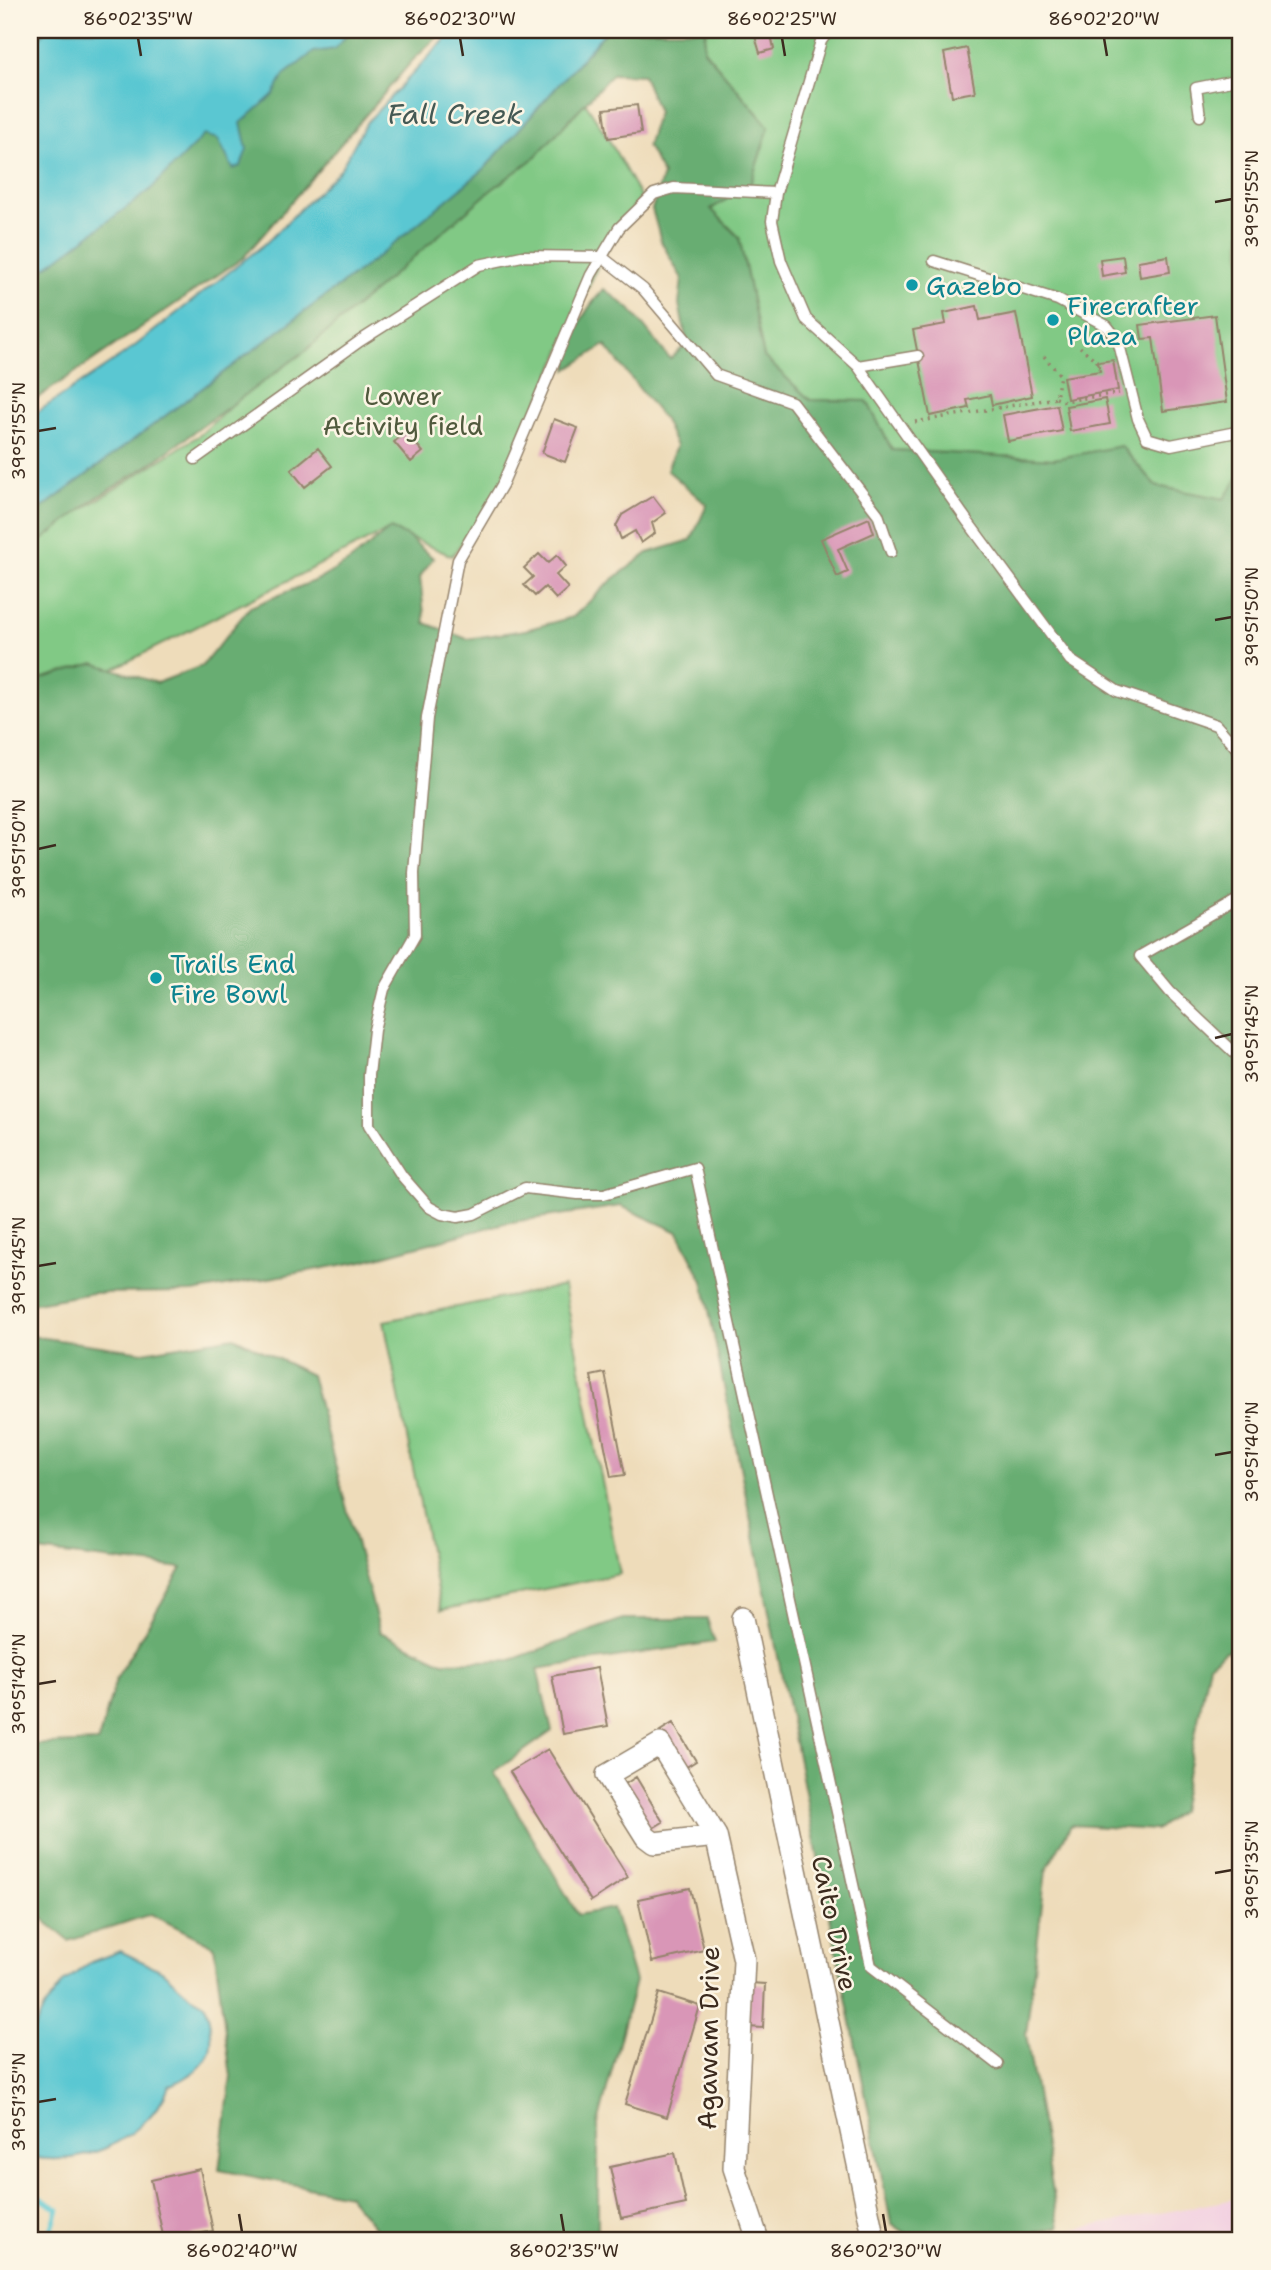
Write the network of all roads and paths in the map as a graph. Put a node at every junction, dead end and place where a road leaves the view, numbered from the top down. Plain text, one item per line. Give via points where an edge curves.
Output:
1 (829, 30) edge
2 (1241, 79) edge
3 (1200, 116) dead end
4 (776, 192) junction
5 (602, 257) junction
6 (934, 261) dead end
7 (1080, 347) dead end
8 (1043, 355) dead end
9 (918, 356) dead end
10 (1098, 362) dead end
11 (858, 366) junction
12 (1119, 393) dead end
13 (1056, 398) junction
14 (899, 425) junction
15 (1241, 430) edge
16 (195, 459) dead end
17 (891, 552) dead end
18 (1241, 753) edge
19 (1241, 898) edge
20 (1241, 1059) edge
21 (743, 1618) dead end
22 (716, 1836) junction
23 (998, 2064) dead end
24 (758, 2240) edge
25 (874, 2240) edge

1 - 4 lane via 821,41
2 - 3 lane via 1196,88
4 - 5 lane via 693,187 654,194 619,228
4 - 11 lane via 772,220 780,261 793,293 806,319
5 - 16 lane via 522,256 480,265 360,341
5 - 17 lane via 643,289 716,375 792,402 878,514
5 - 23 lane via 502,485 458,559 427,718 414,873 415,935 378,1006 369,1075 369,1125 402,1177 429,1206 458,1217 493,1206 525,1188 604,1194 695,1168 871,1966
6 - 15 lane via 1058,300 1107,326 1118,340 1147,438 1171,445
7 - 10 path
8 - 13 path via 1060,375
9 - 11 lane
11 - 14 lane
12 - 13 path via 1064,401
13 - 14 path
14 - 18 lane via 1070,660 1117,691 1216,725
19 - 20 lane via 1140,956 1170,992
21 - 25 street, Caito Drive
22 - 22 street, Agawam Drive via 660,1744 607,1775 653,1843
22 - 24 street, Agawam Drive via 744,1960 734,2168

